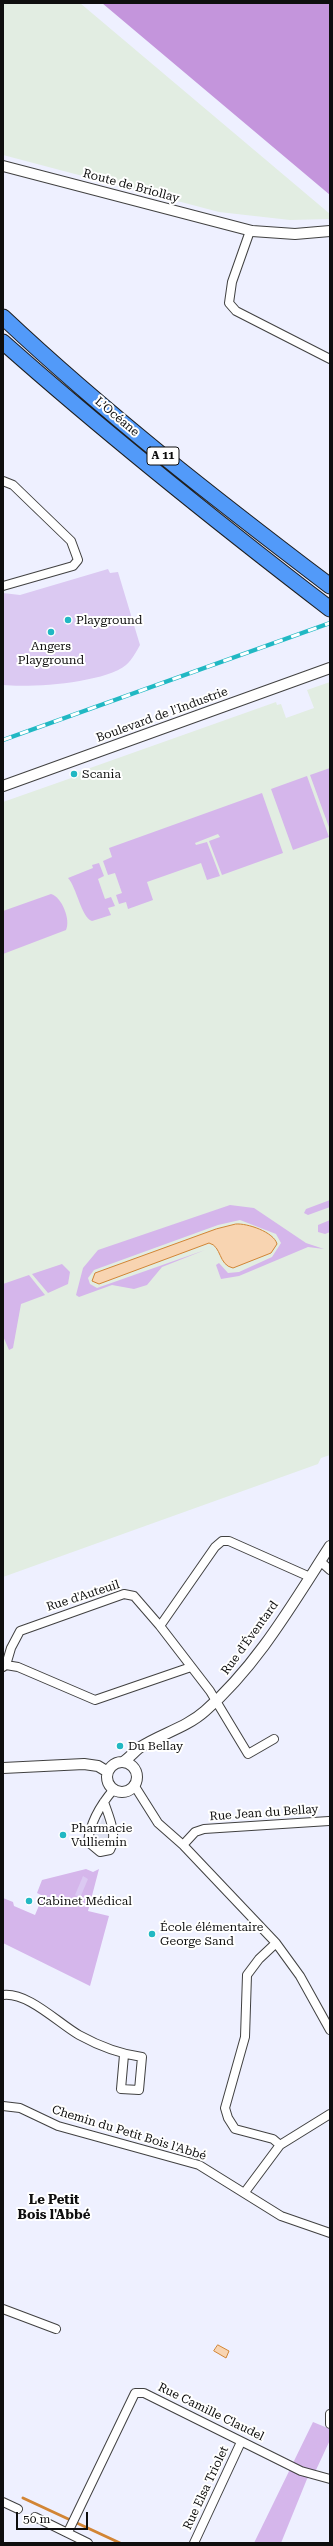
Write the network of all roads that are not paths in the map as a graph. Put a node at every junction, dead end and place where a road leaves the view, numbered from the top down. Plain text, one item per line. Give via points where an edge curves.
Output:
1 (3, 166) edge
2 (251, 231) junction
3 (330, 231) edge
4 (3, 317) edge
5 (3, 342) edge
6 (330, 359) edge
7 (3, 481) edge
8 (3, 586) edge
9 (330, 586) edge
10 (330, 609) edge
11 (330, 668) edge
12 (3, 786) edge
13 (330, 1546) edge
14 (320, 1561) junction
15 (330, 1570) edge
16 (310, 1577) junction
17 (160, 1626) junction
18 (4, 1666) edge
19 (191, 1667) junction
20 (216, 1701) junction
21 (274, 1739) dead end
22 (127, 1763) junction
23 (3, 1768) edge
24 (108, 1772) junction
25 (134, 1785) junction
26 (114, 1789) junction
27 (104, 1802) junction
28 (330, 1821) edge
29 (183, 1845) junction
30 (276, 1943) junction
31 (3, 1995) edge
32 (330, 2030) edge
33 (124, 2055) junction
34 (3, 2106) edge
35 (330, 2114) edge
36 (280, 2146) junction
37 (245, 2192) junction
38 (330, 2233) edge
39 (3, 2309) edge
40 (56, 2329) dead end
41 (330, 2414) edge
42 (330, 2424) edge
43 (241, 2442) junction
44 (330, 2479) edge
45 (3, 2502) edge
46 (18, 2509) dead end
47 (35, 2517) dead end
48 (69, 2530) junction
49 (88, 2543) edge
50 (194, 2543) edge

1 - 2 street, Route de Briollay
2 - 3 street, Route de Briollay via 295,234
2 - 6 street via 232,282 229,302 236,311
4 - 9 highway, L’Océane / A 11 via 175,465
5 - 10 highway, L’Océane / A 11 via 112,437
7 - 8 street via 13,484 71,541 78,560 73,566
11 - 12 street, Boulevard de l'Industrie
13 - 14 street, Rue d'Éventard
14 - 15 street
14 - 16 street, Rue d'Éventard
16 - 17 street via 229,1540 222,1542 215,1547
16 - 20 street, Rue d'Éventard via 251,1663
17 - 18 street, Rue d'Auteuil via 134,1596 124,1594 20,1631
17 - 19 street, Rue d'Auteuil
18 - 19 street via 18,1667 95,1700
19 - 20 street, Rue d'Auteuil
20 - 21 street, Rue d'Auteuil via 248,1754
20 - 22 street, Rue d'Éventard via 175,1731 139,1748
22 - 24 street via 115,1763
22 - 25 street via 137,1774
23 - 24 street via 84,1764 98,1766
24 - 26 street via 108,1784
25 - 26 street via 125,1791
25 - 29 street via 158,1823
26 - 27 street
27 - 27 street via 89,1834 88,1842 100,1852 110,1850 114,1843
28 - 29 street, Rue Jean du Bellay via 204,1829 195,1832
29 - 30 street
30 - 32 street via 300,1976
30 - 36 street via 258,1959 247,1976 245,2037 225,2108 235,2129 273,2139
31 - 33 street via 18,1997 77,2034
33 - 33 street via 142,2057 139,2090 121,2088
34 - 37 street, Chemin du Petit Bois l'Abbé via 20,2108 58,2126 199,2165
35 - 36 street
36 - 37 street
37 - 38 street, Chemin du Petit Bois l'Abbé via 281,2216
39 - 40 street
41 - 42 street
43 - 44 street, Rue Camille Claudel via 301,2471
43 - 48 street, Rue Camille Claudel via 144,2393 135,2393
43 - 50 street, Rue Elsa Triolet
45 - 46 street
47 - 48 street
48 - 49 street

